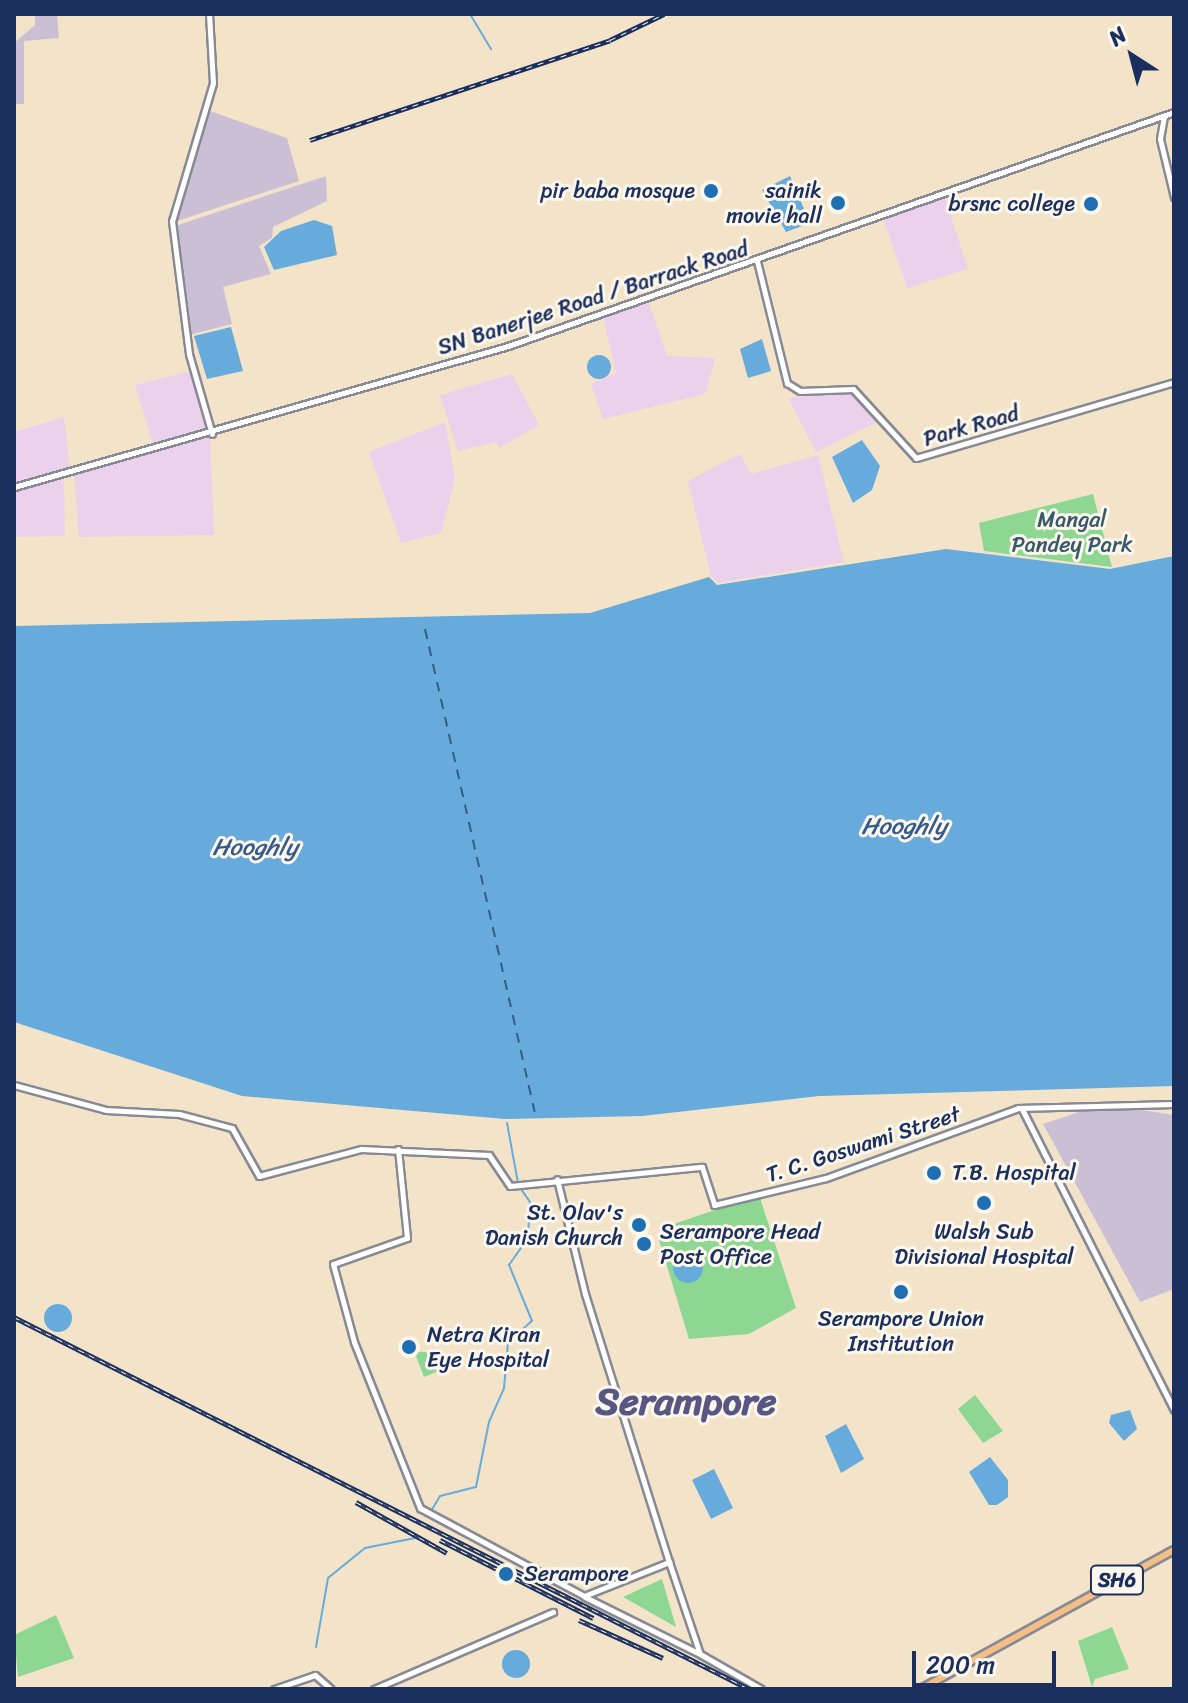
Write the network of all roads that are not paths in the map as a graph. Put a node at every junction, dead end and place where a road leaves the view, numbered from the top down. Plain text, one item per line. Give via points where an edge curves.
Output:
1 (209, 14) edge
2 (1174, 112) edge
3 (1164, 115) junction
4 (1174, 197) edge
5 (757, 261) junction
6 (1174, 382) edge
7 (212, 434) junction
8 (14, 487) edge
9 (14, 1085) edge
10 (1174, 1104) edge
11 (1022, 1109) junction
12 (398, 1149) junction
13 (557, 1179) junction
14 (1174, 1410) edge
15 (1174, 1550) edge
16 (669, 1562) junction
17 (584, 1596) junction
18 (553, 1612) dead end
19 (700, 1654) junction
20 (274, 1689) edge
21 (331, 1689) edge
22 (374, 1689) edge
23 (761, 1689) edge
24 (921, 1689) edge

1 - 7 street via 213,83 172,221 189,354
2 - 3 street, SN Banerjee Road / Barrack Road
3 - 4 street via 1160,139
3 - 5 street, SN Banerjee Road / Barrack Road via 899,203
5 - 6 street, Park Road via 787,383 797,391 853,389 916,458
5 - 7 street, SN Banerjee Road / Barrack Road
7 - 8 street, SN Banerjee Road / Barrack Road
9 - 12 street via 106,1110 179,1114 234,1128 259,1176 356,1150
10 - 11 street, T. C. Goswami Street
11 - 13 street, T. C. Goswami Street via 826,1178 714,1204 702,1167
11 - 14 street
12 - 13 street via 489,1155 510,1186
12 - 17 street via 407,1238 333,1264 354,1342 420,1508
13 - 16 street via 585,1294
15 - 24 main road, SH6
16 - 17 street
16 - 19 street
17 - 19 street
18 - 22 street
19 - 23 street
20 - 21 street via 319,1675

